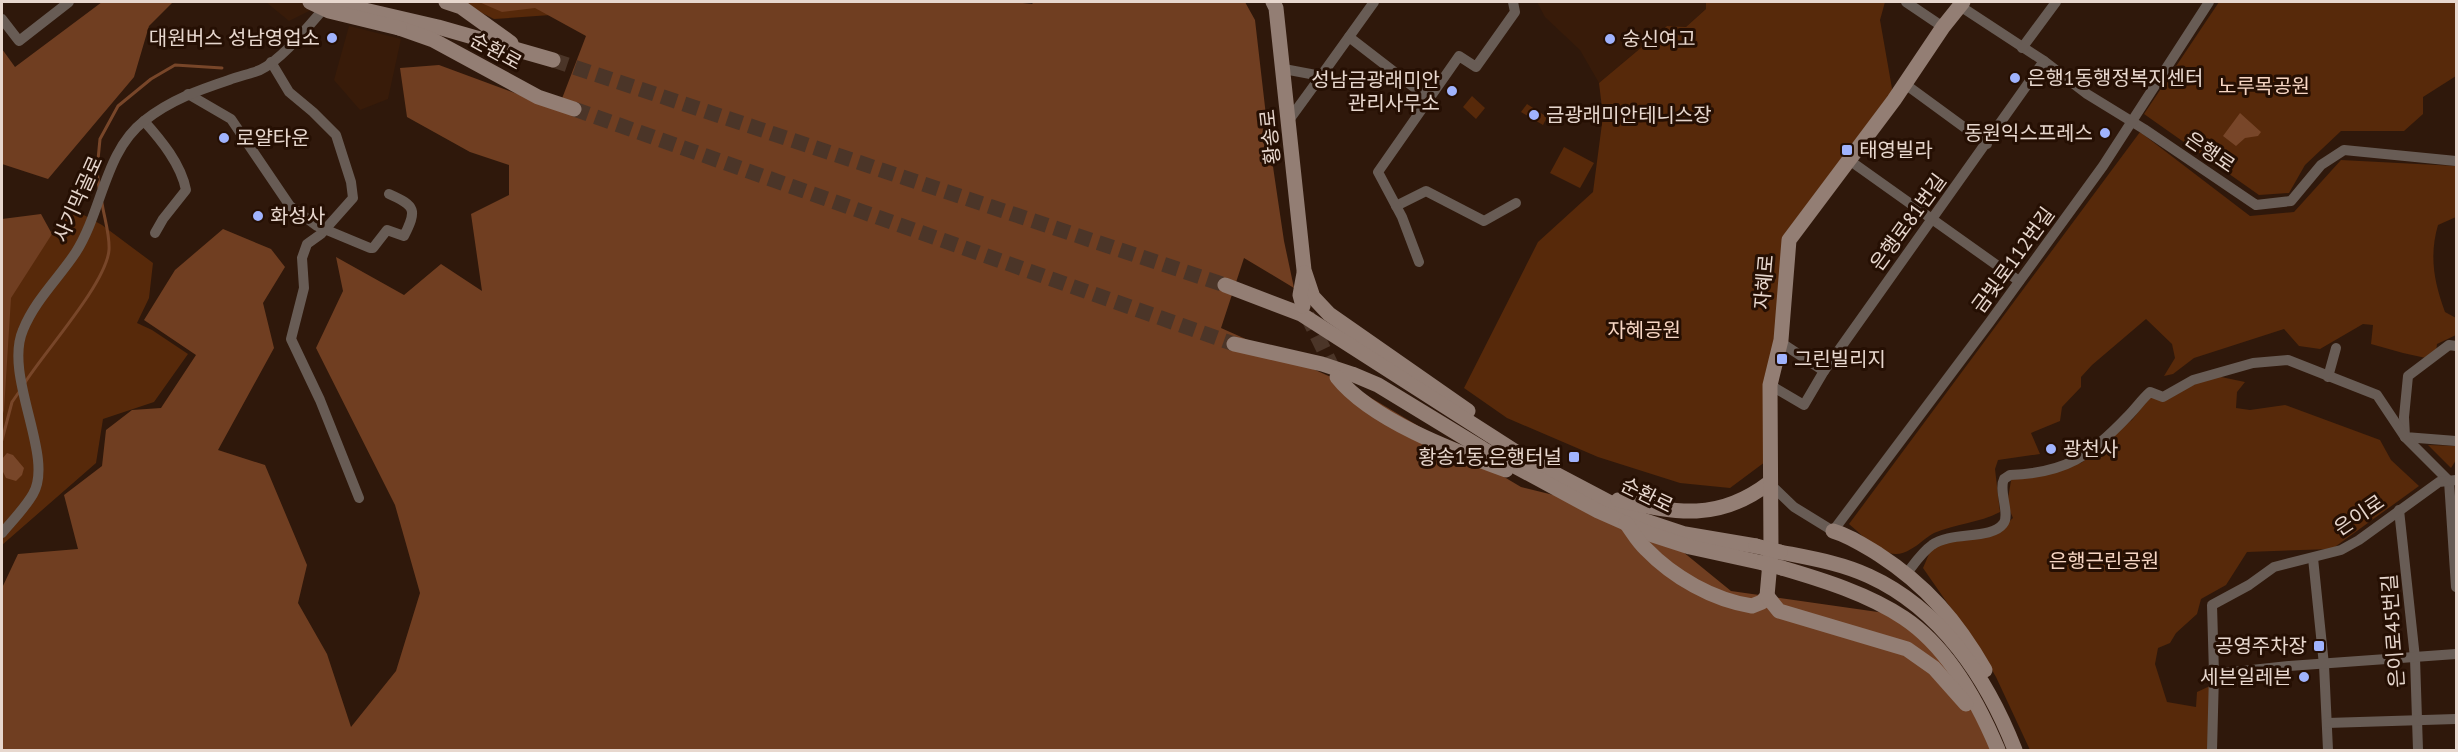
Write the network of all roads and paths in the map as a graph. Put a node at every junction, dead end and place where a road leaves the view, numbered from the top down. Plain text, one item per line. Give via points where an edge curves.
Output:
1 (69, 2) edge
2 (446, 2) edge
3 (1273, 2) edge
4 (1374, 2) edge
5 (1513, 2) edge
6 (1906, 2) edge
7 (2056, 2) edge
8 (2209, 2) edge
9 (320, 3) edge
10 (1962, 4) edge
11 (2, 19) edge
12 (400, 23) junction
13 (1943, 27) junction
14 (1349, 37) junction
15 (2022, 48) junction
16 (520, 50) junction
17 (553, 60) tunnel mouth
18 (2044, 61) junction
19 (271, 62) junction
20 (1284, 69) junction
21 (1321, 76) junction
22 (1905, 84) junction
23 (188, 94) junction
24 (1428, 98) junction
25 (574, 109) tunnel mouth
26 (1289, 120) junction
27 (144, 121) junction
28 (2132, 123) junction
29 (1987, 144) junction
30 (1849, 160) junction
31 (2457, 161) edge
32 (389, 194) dead end
33 (1516, 203) dead end
34 (1396, 206) junction
35 (1932, 219) junction
36 (323, 232) junction
37 (155, 233) dead end
38 (1419, 262) dead end
39 (1304, 270) junction
40 (2019, 281) junction
41 (1225, 285) tunnel mouth
42 (1303, 306) tunnel mouth
43 (1781, 340) junction
44 (1234, 345) tunnel mouth
45 (2457, 346) edge
46 (2336, 348) dead end
47 (1824, 371) junction
48 (1337, 376) tunnel mouth
49 (2328, 377) junction
50 (1770, 385) junction
51 (2405, 437) junction
52 (2457, 441) edge
53 (1527, 459) junction
54 (2453, 480) edge
55 (1544, 483) junction
56 (1769, 483) junction
57 (1603, 497) junction
58 (359, 498) dead end
59 (2399, 510) junction
60 (1626, 523) junction
61 (1833, 531) junction
62 (2, 533) edge
63 (2313, 558) junction
64 (1907, 573) junction
65 (2457, 587) edge
66 (1767, 596) junction
67 (2457, 654) edge
68 (2415, 657) junction
69 (2324, 665) junction
70 (2214, 674) junction
71 (2416, 719) junction
72 (2457, 719) edge
73 (2003, 720) junction
74 (2327, 723) junction
75 (1996, 750) edge
76 (2015, 750) edge
77 (2212, 750) edge
78 (2328, 750) edge
79 (2418, 750) edge

1 - 11 street via 19,41
2 - 16 main road via 461,7
3 - 20 main road, 황송로
4 - 14 street
5 - 24 street via 1515,12 1476,67 1459,56
6 - 13 street
7 - 15 street
8 - 28 street, 금빛로112번길
9 - 12 main road, bridge via 329,11
9 - 19 street, 사기막골로
10 - 13 main road, 자혜로
10 - 15 street, 은행로
12 - 16 main road, 순환로
12 - 25 main road, 순환로 via 538,97
13 - 22 main road, 자혜로
14 - 21 street
14 - 24 street
15 - 18 street, 은행로
16 - 17 main road, 순환로
18 - 28 street, 은행로
18 - 29 street, 은행로81번길
19 - 23 street, 사기막골로
19 - 36 street via 289,92 330,128 340,145 353,198
20 - 21 street
20 - 26 main road, 황송로
21 - 26 street
22 - 29 street
22 - 30 main road, 자혜로
23 - 27 street, 사기막골로
23 - 36 street via 231,119 290,206
24 - 34 street via 1378,172
26 - 39 main road, 황송로
27 - 37 street via 178,165 186,190
27 - 62 street, 사기막골로 via 126,138 76,252 43,295 22,332 22,390 39,477 33,494
28 - 31 street, 은행로 via 2256,205 2290,201 2321,165 2344,150
28 - 40 street, 금빛로112번길
29 - 35 street, 은행로81번길
30 - 35 street
30 - 43 main road, 자혜로 via 1789,240
32 - 36 street via 409,204 412,210 413,218 404,236 387,230 373,248
33 - 34 street via 1484,221 1426,191
34 - 38 street
35 - 40 street
35 - 47 street, 은행로81번길
36 - 58 street via 307,244 302,258 304,288 291,339
39 - 42 main road via 1300,295
39 - 53 main road via 1313,297 1329,314 1474,415
40 - 61 street, 금빛로112번길
41 - 53 main road, 순환로 via 1301,314
43 - 47 street
43 - 50 main road, 자혜로
44 - 55 main road, 순환로 via 1352,374
45 - 51 street via 2448,345 2408,375
46 - 49 street
47 - 50 street, 은행로81번길 via 1804,405
48 - 55 main road via 1346,388 1397,423 1446,447
49 - 51 street via 2377,395
49 - 64 street via 2288,360 2273,360 2193,380 2163,397 2150,392 2103,441 2071,463 2052,471 2004,478 2004,524 1933,544
50 - 56 main road, 자혜로
51 - 52 street
51 - 54 street
53 - 57 main road, 순환로
54 - 59 street, 은이로 via 2439,482
54 - 65 street
55 - 60 main road, 순환로
56 - 57 main road via 1743,501 1708,510 1654,508
56 - 61 street via 1794,507
56 - 66 main road, 자혜로 via 1771,551
57 - 73 main road, 순환로, bridge via 1665,528 1823,561 1869,576 1923,611 1948,636 1971,663
59 - 63 street, 은이로 via 2359,540
59 - 68 street, 은이로45번길
60 - 66 main road via 1646,549 1706,591 1752,606
60 - 75 main road, 순환로, bridge via 1690,547 1816,578 1904,618 1944,655 1974,699
61 - 64 main road via 1850,536
63 - 69 street
63 - 70 street, 은이로 via 2274,567 2212,605
64 - 73 main road via 1971,645 1989,676
66 - 75 main road via 1779,611 1924,658 1968,706
67 - 68 street
68 - 69 street
68 - 71 street, 은이로45번길
69 - 70 street
69 - 74 street
70 - 77 street
71 - 72 street
71 - 74 street
71 - 79 street, 은이로45번길
73 - 76 main road, 순환로
74 - 78 street

